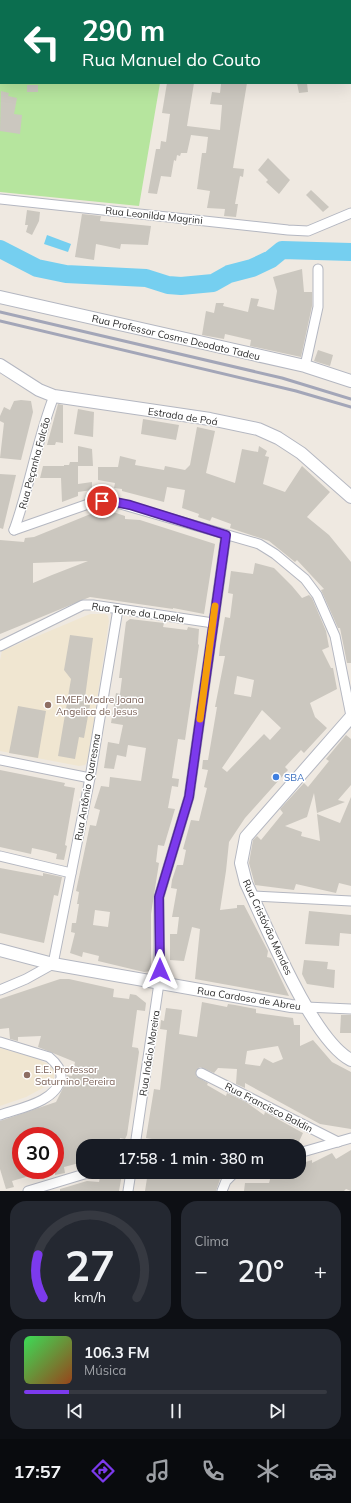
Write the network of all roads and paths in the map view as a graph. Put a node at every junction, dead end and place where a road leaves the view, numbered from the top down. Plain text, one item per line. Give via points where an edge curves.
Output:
1 (0, 199) edge
2 (351, 213) edge
3 (318, 269) dead end
4 (0, 297) edge
5 (0, 366) edge
6 (305, 366) junction
7 (351, 381) edge
8 (54, 396) junction
9 (351, 497) edge
10 (226, 535) junction
11 (118, 608) junction
12 (212, 624) junction
13 (0, 646) edge
14 (351, 716) edge
15 (0, 760) edge
16 (90, 778) junction
17 (0, 856) edge
18 (71, 873) junction
19 (253, 896) junction
20 (351, 901) edge
21 (0, 950) edge
22 (53, 964) junction
23 (160, 983) junction
24 (0, 990) edge
25 (306, 1006) junction
26 (351, 1009) edge
27 (0, 1042) edge
28 (351, 1060) edge
29 (201, 1073) dead end
30 (0, 1115) edge
31 (351, 1138) edge
32 (136, 1139) edge
33 (338, 1142) junction
34 (306, 1151) edge
35 (76, 1177) edge
36 (130, 1179) edge
37 (228, 1179) edge
38 (28, 1191) edge
39 (128, 1191) edge
40 (222, 1191) edge

1 - 2 street, Rua Leonilda Magrini via 308,231
3 - 6 street via 318,307
4 - 6 main road, Rua Professor Cosme Deodato Tadeu
5 - 8 main road, Estrada de Poá via 39,390
6 - 7 main road, Rua Professor Cosme Deodato Tadeu
8 - 9 main road, Estrada de Poá via 210,419 258,429 301,453
8 - 10 street, Rua Peçanha Falcão via 47,412 14,530 94,502 110,501
10 - 12 street, Rua Inácio Moreira
10 - 14 street via 267,548 305,579 317,595 335,636
11 - 12 street, Rua Torre da Lapela
11 - 13 street, Rua Torre da Lapela via 83,605
11 - 16 street, Rua Antônio Quaresma
12 - 23 street, Rua Inácio Moreira via 189,797 159,897
14 - 19 main road, Rua Cristóvão Mendes via 246,837 240,863
15 - 16 street
16 - 18 street, Rua Antônio Quaresma
17 - 18 street
18 - 22 street, Rua Antônio Quaresma
19 - 20 street
19 - 25 main road, Rua Cristóvão Mendes
21 - 22 main road, Rua Cardoso de Abreu
22 - 23 main road, Rua Cardoso de Abreu
22 - 24 street
23 - 25 main road, Rua Cardoso de Abreu via 291,1006
23 - 32 street, Rua Inácio Moreira
25 - 26 street, Rua Cardoso de Abreu
25 - 28 main road, Rua Cristóvão Mendes via 332,1046
27 - 30 street via 49,1057 56,1062 61,1075 60,1084 53,1094
29 - 33 street, Rua Francisco Baldin
31 - 33 street
33 - 34 street
35 - 38 street
36 - 39 street
37 - 40 street

